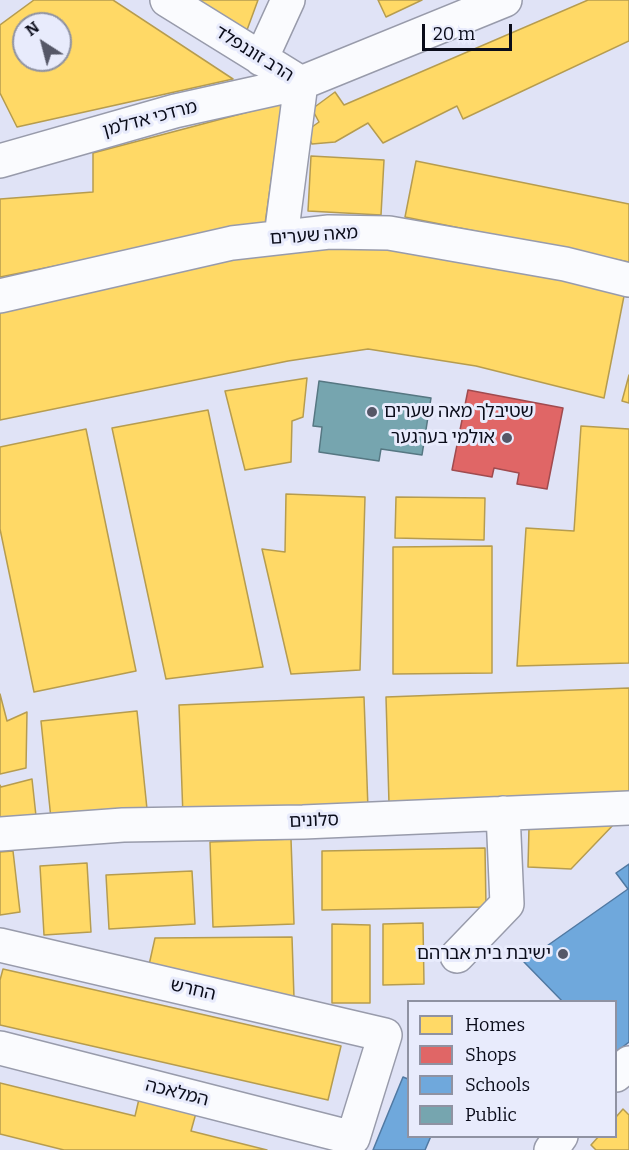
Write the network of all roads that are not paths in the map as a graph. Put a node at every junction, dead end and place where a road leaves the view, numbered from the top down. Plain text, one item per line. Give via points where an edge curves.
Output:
1 (167, 0) edge
2 (288, 0) edge
3 (505, 0) edge
4 (261, 59) junction
5 (301, 83) junction
6 (0, 161) edge
7 (281, 237) junction
8 (629, 280) edge
9 (0, 297) edge
10 (629, 808) edge
11 (503, 813) junction
12 (0, 834) edge
13 (0, 945) edge
14 (457, 956) dead end
15 (0, 1048) edge
16 (629, 1063) edge
17 (617, 1073) edge
18 (353, 1138) joint
19 (560, 1138) edge
20 (551, 1150) edge

1 - 4 street, הרב זוננפלד
2 - 4 street
3 - 5 street, מרדכי אדלמן
4 - 5 street, הרב זוננפלד
5 - 6 street, מרדכי אדלמן via 175,111
5 - 7 street, הרב זוננפלד
7 - 8 street, מאה שערים via 329,232 389,233 565,264
7 - 9 street, מאה שערים via 232,243
10 - 11 street, סלונים
11 - 12 street, סלונים via 123,825
11 - 14 street via 507,904
13 - 18 street, החרש via 385,1035
15 - 18 street, המלאכה
16 - 17 street
19 - 20 street

